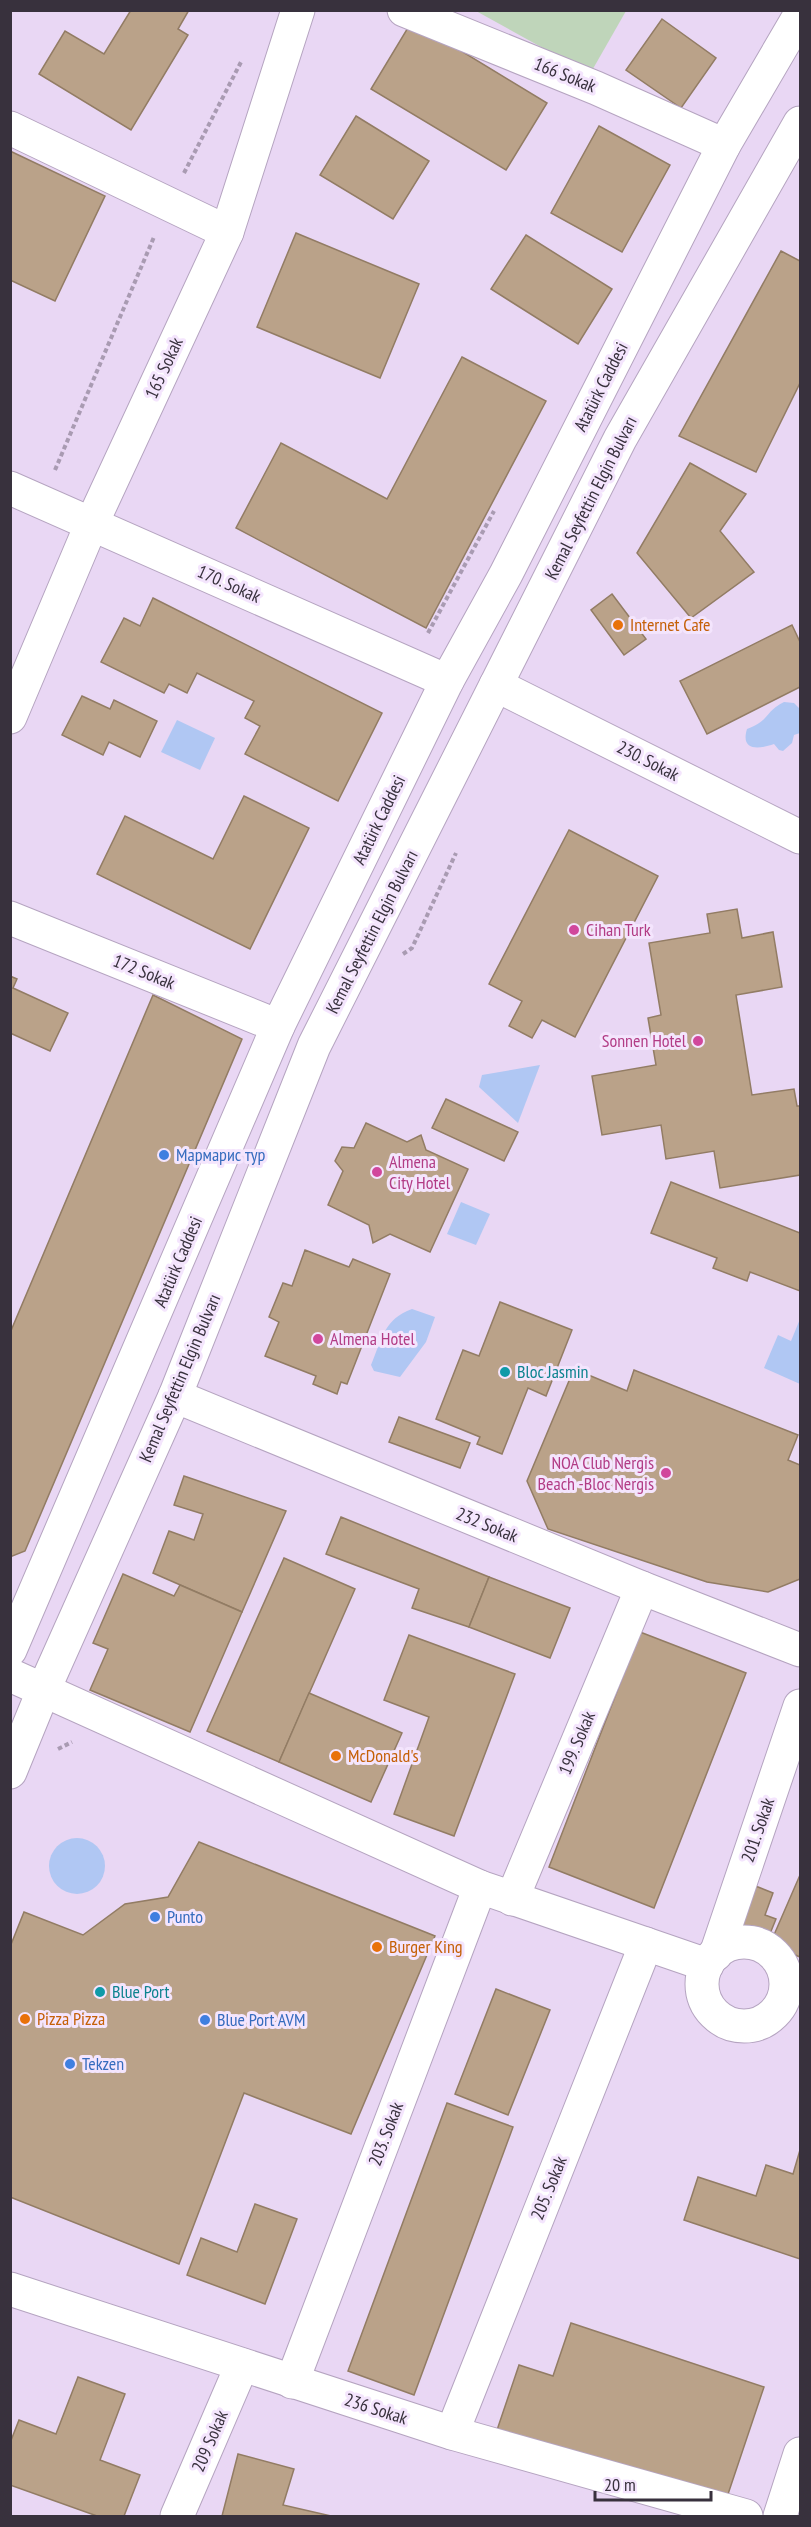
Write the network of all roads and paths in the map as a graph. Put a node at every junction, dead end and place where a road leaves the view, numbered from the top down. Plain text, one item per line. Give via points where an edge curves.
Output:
1 (298, 10) edge
2 (404, 10) edge
3 (801, 15) edge
4 (246, 51) dead end
5 (801, 123) edge
6 (10, 128) edge
7 (724, 145) junction
8 (791, 160) edge
9 (168, 204) junction
10 (227, 232) junction
11 (10, 488) edge
12 (42, 502) junction
13 (92, 523) junction
14 (447, 681) junction
15 (496, 685) junction
16 (10, 717) edge
17 (801, 837) edge
18 (459, 845) dead end
19 (10, 918) edge
20 (402, 955) dead end
21 (278, 1026) junction
22 (175, 1396) junction
23 (642, 1588) junction
24 (10, 1650) edge
25 (801, 1650) edge
26 (10, 1675) edge
27 (44, 1689) junction
28 (801, 1706) edge
29 (92, 1710) junction
30 (51, 1752) dead end
31 (10, 1772) edge
32 (480, 1887) junction
33 (512, 1899) junction
34 (646, 1944) junction
35 (711, 1959) junction
36 (792, 2005) edge
37 (10, 2289) edge
38 (242, 2365) junction
39 (292, 2382) junction
40 (452, 2433) junction
41 (801, 2454) edge
42 (177, 2517) edge
43 (746, 2517) edge
44 (780, 2517) edge

1 - 10 street, 165 Sokak
2 - 7 street, 166 Sokak via 596,87
3 - 7 street, Atatürk Caddesi
4 - 9 path
5 - 8 street, Kemal Seyfettin Elgin Bulvarı
6 - 9 street
7 - 14 street, Atatürk Caddesi via 511,564
8 - 15 street, Kemal Seyfettin Elgin Bulvarı via 620,439
9 - 10 street
9 - 12 path
10 - 13 street, 165 Sokak
11 - 12 street, 170. Sokak
12 - 13 street, 170. Sokak
13 - 14 street, 170. Sokak
13 - 16 street, 165 Sokak
14 - 21 street, Atatürk Caddesi
15 - 17 street, 230. Sokak
15 - 22 street, Kemal Seyfettin Elgin Bulvarı via 314,1046
18 - 20 path via 412,948
19 - 21 street, 172 Sokak
21 - 24 street, Atatürk Caddesi
22 - 23 street, 232 Sokak
22 - 27 street, Kemal Seyfettin Elgin Bulvarı
23 - 25 street, 232 Sokak
23 - 33 street, 199. Sokak
26 - 27 street
27 - 29 street
27 - 31 street, Kemal Seyfettin Elgin Bulvarı
28 - 35 street, 201. Sokak
29 - 30 path via 71,1744
29 - 32 street
32 - 33 street
32 - 39 street, 203. Sokak
33 - 34 street
34 - 35 street
34 - 40 street, 205. Sokak
35 - 36 street via 727,1946 741,1942 769,1949 785,1973
35 - 36 street via 703,1977 703,1991 715,2014 726,2022 752,2026
37 - 38 street, 236 Sokak
38 - 39 street, 236 Sokak
38 - 42 street, 209 Sokak
39 - 40 street, 236 Sokak
40 - 43 street, 236 Sokak
41 - 44 street

